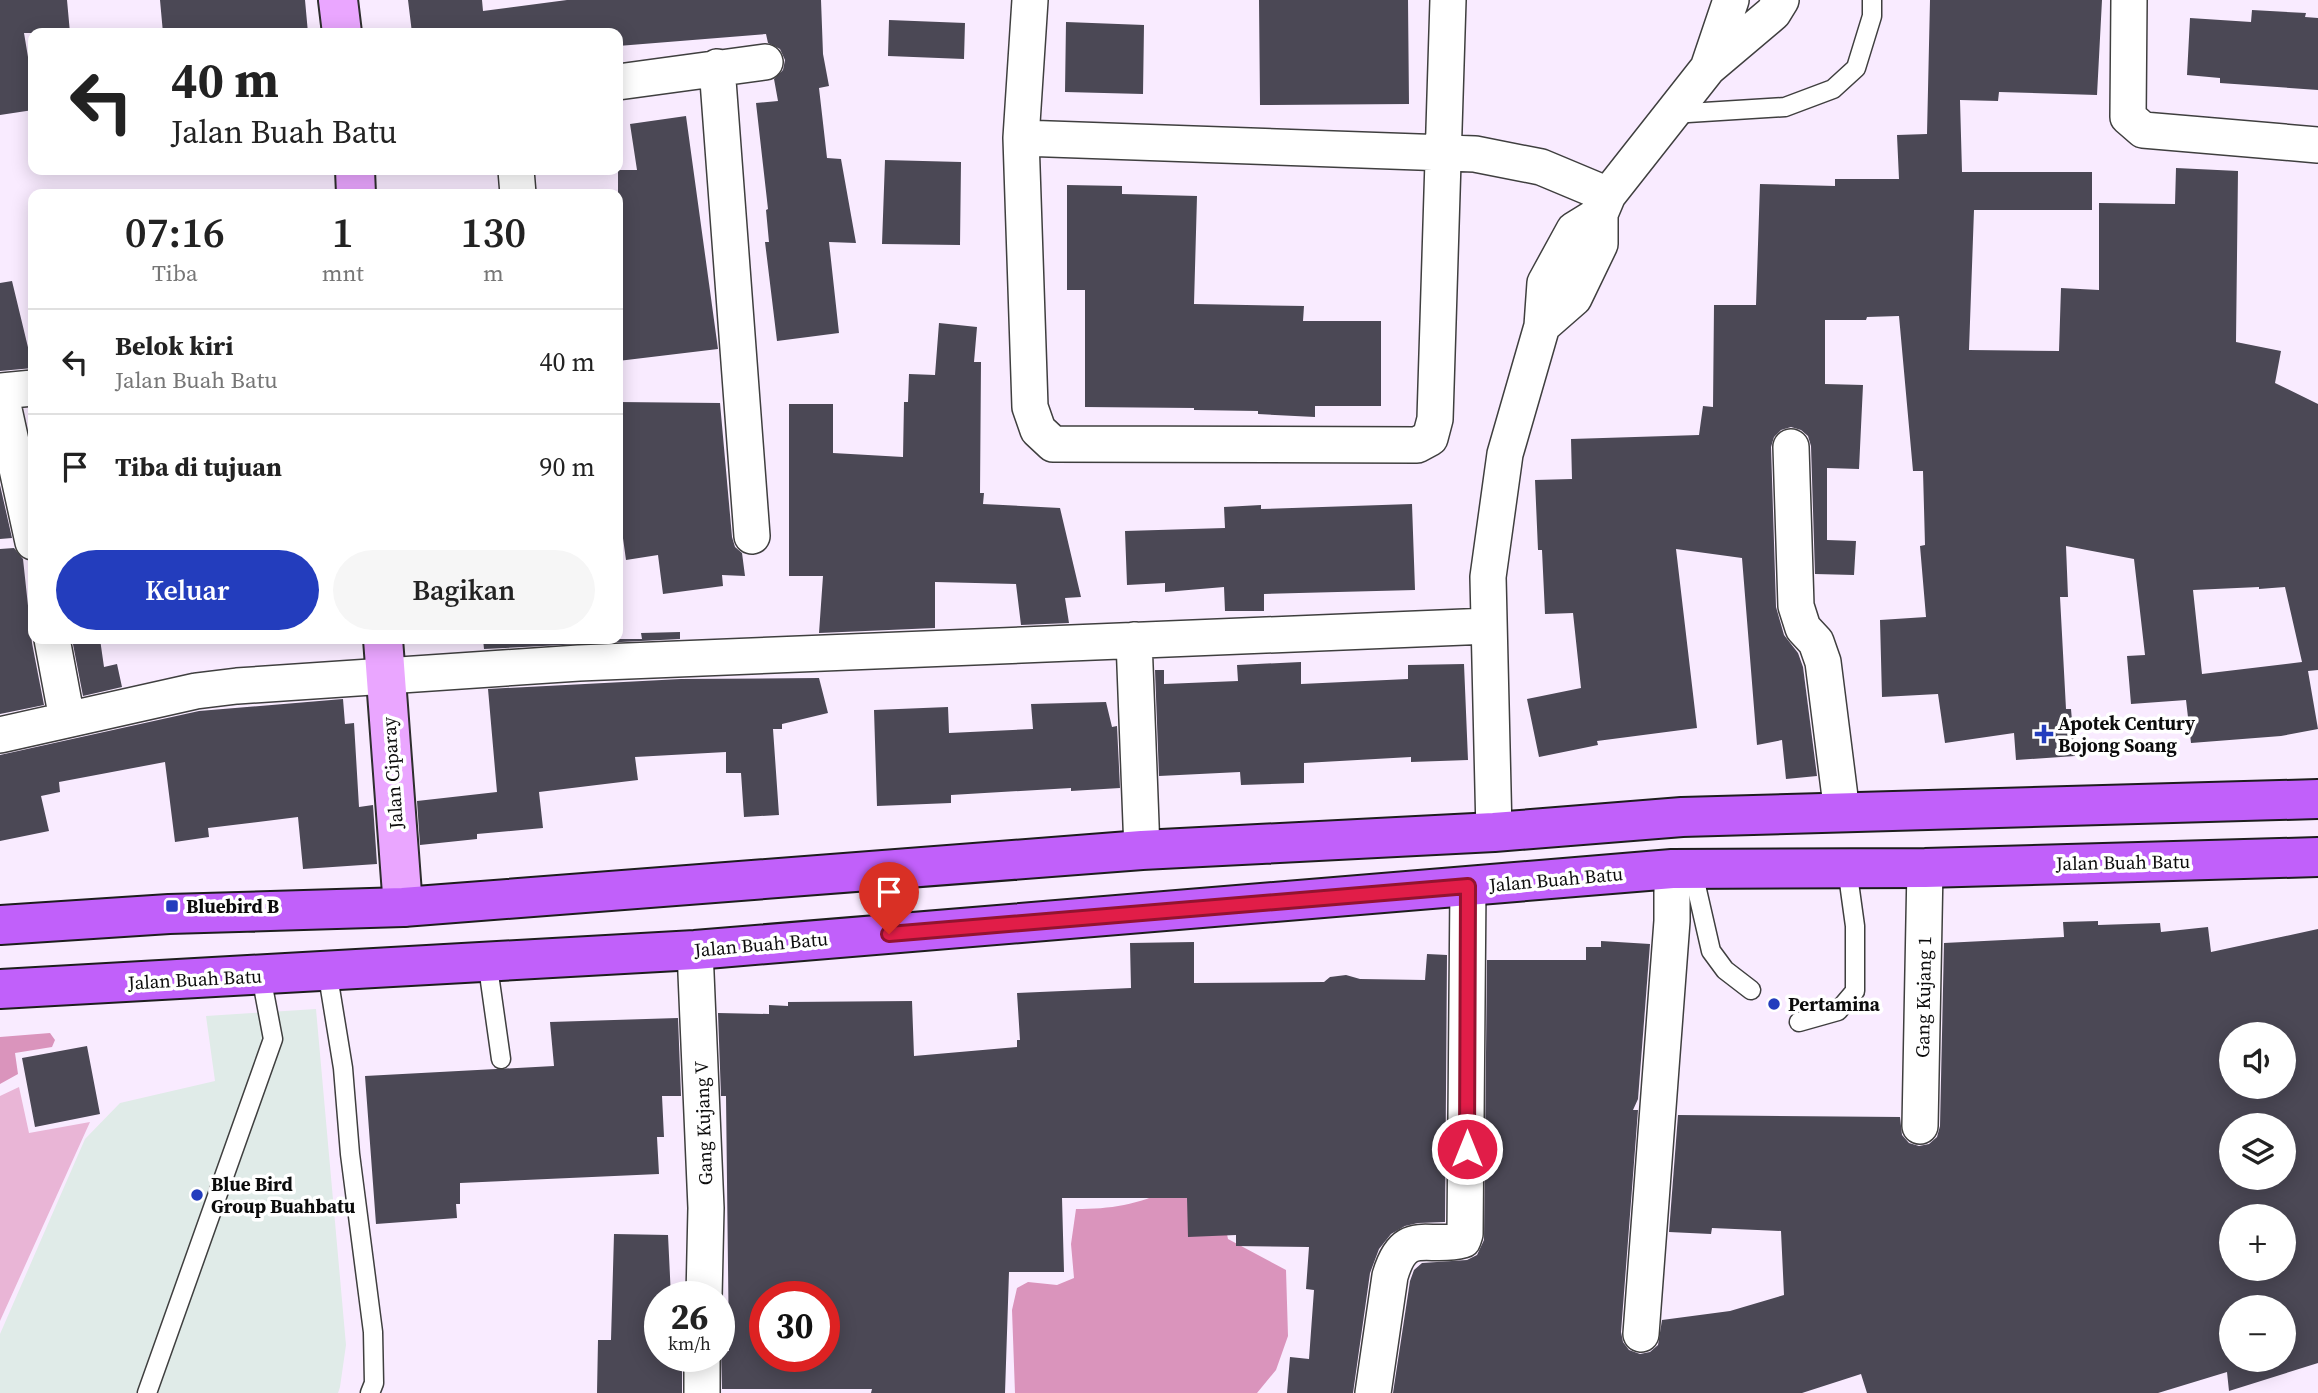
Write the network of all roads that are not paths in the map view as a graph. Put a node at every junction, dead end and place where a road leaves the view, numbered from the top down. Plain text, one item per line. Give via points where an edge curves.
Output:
1 (338, 0) edge
2 (1030, 0) edge
3 (1448, 0) edge
4 (1731, 0) edge
5 (1872, 0) edge
6 (2129, 0) edge
7 (1770, 4) edge
8 (341, 28) edge
9 (765, 62) dead end
10 (717, 67) junction
11 (1708, 68) junction
12 (623, 81) edge
13 (1671, 114) junction
14 (1021, 138) junction
15 (2318, 145) edge
16 (1442, 152) junction
17 (1595, 221) junction
18 (28, 388) edge
19 (0, 391) edge
20 (1791, 447) dead end
21 (28, 519) edge
22 (752, 537) dead end
23 (1489, 626) junction
24 (1134, 640) junction
25 (52, 644) edge
26 (384, 657) edge
27 (67, 719) junction
28 (0, 735) edge
29 (2318, 799) edge
30 (1842, 813) junction
31 (1494, 832) junction
32 (1142, 850) junction
33 (2318, 857) edge
34 (1926, 867) junction
35 (1847, 868) junction
36 (1682, 869) junction
37 (1468, 886) junction
38 (403, 907) junction
39 (0, 925) edge
40 (695, 950) junction
41 (487, 960) junction
42 (327, 970) junction
43 (261, 976) junction
44 (0, 989) edge
45 (1751, 990) dead end
46 (1799, 1022) dead end
47 (501, 1059) dead end
48 (1920, 1126) dead end
49 (704, 1281) edge
50 (1641, 1334) dead end
51 (702, 1372) edge
52 (147, 1393) edge
53 (370, 1393) edge
54 (702, 1393) edge
55 (1373, 1393) edge

1 - 8 street
2 - 14 street
3 - 16 street
4 - 11 street
5 - 13 lane via 1872,16 1856,68 1833,89 1785,107
6 - 15 street via 2128,117 2143,130
7 - 11 street
9 - 10 street
10 - 12 street
10 - 22 street
11 - 13 street
13 - 17 street
14 - 16 street
14 - 16 street via 1030,407 1038,430 1053,444 1417,445 1430,438 1435,419
16 - 17 street via 1541,167
17 - 23 street via 1542,326 1505,454 1488,578
18 - 19 street
19 - 21 street
20 - 30 street via 1796,606 1823,662
23 - 24 street
23 - 31 street
24 - 26 street via 579,663
24 - 32 street
25 - 27 street
26 - 27 street
26 - 38 street, Jalan Ciparay
27 - 28 street
29 - 30 main road
30 - 31 main road via 1682,817
30 - 35 main road
31 - 32 main road
32 - 38 main road
33 - 34 main road, Jalan Buah Batu
34 - 35 main road, Jalan Buah Batu
34 - 48 street, Gang Kujang 1
35 - 36 main road, Jalan Buah Batu
35 - 46 lane via 1855,926 1854,991 1838,1011
36 - 37 main road, Jalan Buah Batu
36 - 45 lane via 1711,951 1725,970
36 - 50 street via 1672,921
37 - 40 main road, Jalan Buah Batu
37 - 55 street via 1465,1234 1455,1242 1418,1241 1396,1259
38 - 39 main road
40 - 41 main road, Jalan Buah Batu
40 - 49 street, Gang Kujang V via 706,1208
41 - 42 main road, Jalan Buah Batu
41 - 47 lane
42 - 43 main road, Jalan Buah Batu
42 - 53 lane via 343,1068 373,1332 374,1383
43 - 44 main road, Jalan Buah Batu
43 - 52 lane via 273,1039
51 - 54 street

